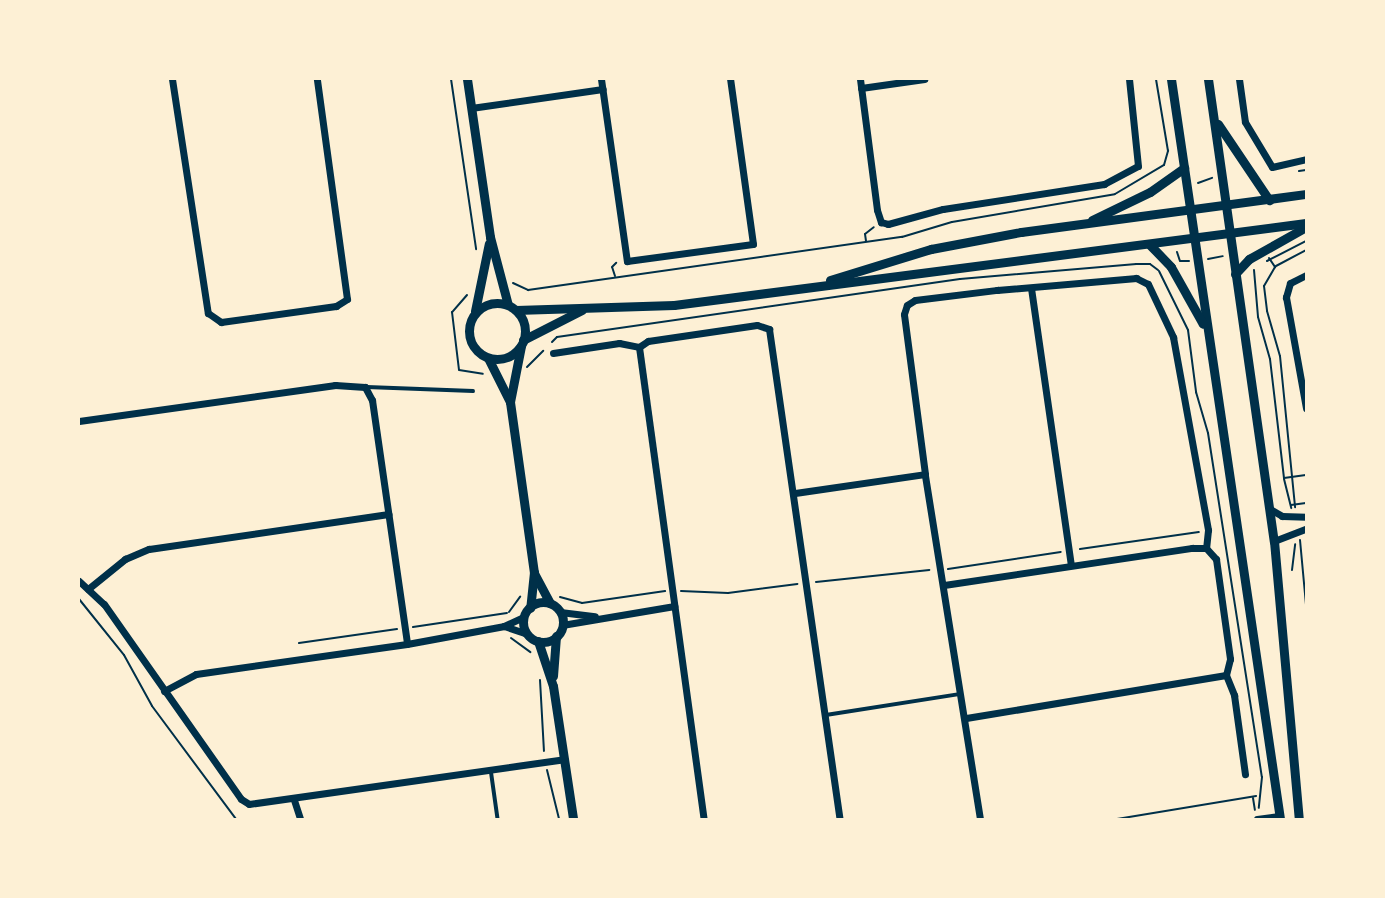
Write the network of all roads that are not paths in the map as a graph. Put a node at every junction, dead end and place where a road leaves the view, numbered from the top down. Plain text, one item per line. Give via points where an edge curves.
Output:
1 (172, 79) edge
2 (317, 79) edge
3 (467, 79) edge
4 (601, 79) edge
5 (730, 79) edge
6 (859, 79) edge
7 (925, 79) edge
8 (1129, 79) edge
9 (1171, 79) edge
10 (1208, 79) edge
11 (1239, 79) edge
12 (861, 88) junction
13 (603, 89) junction
14 (471, 108) junction
15 (1212, 109) junction
16 (1306, 159) edge
17 (1184, 169) junction
18 (1306, 194) edge
19 (1269, 200) junction
20 (1226, 206) junction
21 (1191, 211) junction
22 (1081, 225) junction
23 (1306, 225) edge
24 (1229, 235) junction
25 (490, 237) junction
26 (1194, 239) junction
27 (1150, 245) junction
28 (1235, 274) junction
29 (1306, 275) edge
30 (809, 286) junction
31 (1031, 288) junction
32 (512, 307) junction
33 (584, 309) junction
34 (474, 314) junction
35 (1208, 335) junction
36 (522, 343) junction
37 (639, 347) junction
38 (553, 353) dead end
39 (488, 358) junction
40 (365, 387) junction
41 (473, 391) dead end
42 (510, 402) junction
43 (1306, 408) edge
44 (79, 421) edge
45 (925, 474) junction
46 (795, 493) junction
47 (1270, 509) junction
48 (388, 514) junction
49 (1306, 519) edge
50 (1302, 530) edge
51 (1274, 541) junction
52 (1206, 548) junction
53 (1071, 565) junction
54 (534, 572) junction
55 (79, 581) edge
56 (944, 585) junction
57 (88, 589) junction
58 (550, 603) junction
59 (674, 606) junction
60 (530, 608) junction
61 (560, 612) junction
62 (595, 616) junction
63 (523, 617) junction
64 (506, 625) junction
65 (562, 625) junction
66 (527, 634) junction
67 (556, 636) junction
68 (538, 641) junction
69 (407, 644) junction
70 (1226, 675) junction
71 (553, 686) junction
72 (164, 691) junction
73 (962, 694) junction
74 (825, 715) junction
75 (965, 718) junction
76 (564, 759) junction
77 (491, 769) junction
78 (1245, 774) dead end
79 (294, 800) junction
80 (1280, 818) edge
81 (300, 819) edge
82 (498, 819) edge
83 (573, 819) edge
84 (705, 819) edge
85 (839, 819) edge
86 (980, 819) edge
87 (1258, 819) edge
88 (1299, 819) edge

1 - 2 street via 208,312 221,322 336,306 347,299
3 - 14 street
4 - 13 street
5 - 13 street via 753,244 627,261
6 - 12 street
7 - 12 street
8 - 12 street via 1138,166 1104,184 881,222
9 - 17 street
10 - 15 street
11 - 16 street via 1245,122 1272,167
13 - 14 street
14 - 25 street
15 - 19 street via 1224,138
15 - 20 street
17 - 21 street
17 - 22 street via 1150,192
18 - 19 street
19 - 20 street
20 - 21 street
20 - 24 street
21 - 22 street
21 - 26 street
22 - 30 street via 931,249
23 - 24 street
23 - 28 street via 1249,260
24 - 26 street
24 - 28 street
25 - 32 street
25 - 34 street
26 - 27 street
26 - 35 street
27 - 30 street
27 - 35 street via 1171,267
28 - 47 street
29 - 43 street via 1290,284 1286,297
30 - 33 street via 642,309
31 - 45 street via 915,300 907,305 904,314
31 - 52 street via 1136,278 1148,284 1170,323 1208,530
31 - 53 street
32 - 33 street
32 - 34 street via 489,303
32 - 36 street via 525,327
33 - 36 street
34 - 39 street via 470,339
35 - 80 street
36 - 39 street via 506,358
36 - 42 street
37 - 38 street via 619,343
37 - 46 street via 648,341 757,325 769,329
37 - 59 street
39 - 42 street
40 - 41 lane
40 - 44 street via 335,385
40 - 48 street via 372,400
42 - 54 street
45 - 46 street
45 - 56 street
46 - 74 street
47 - 49 street
47 - 51 street
48 - 57 street via 149,550 125,559
48 - 69 street
50 - 51 street
51 - 88 street
52 - 53 street
52 - 70 street via 1216,559 1230,659
53 - 56 street
54 - 58 street
54 - 60 street
55 - 57 street
56 - 73 street
57 - 72 street
58 - 60 street
58 - 61 street
59 - 62 street
59 - 84 street
60 - 63 street
61 - 62 street
61 - 65 street
62 - 65 street
63 - 64 street
63 - 66 street
64 - 66 street
64 - 69 street
65 - 67 street
66 - 68 street
67 - 68 street
67 - 71 street
68 - 71 street
69 - 72 street via 196,674
70 - 75 street
70 - 78 street via 1234,695
71 - 76 street
72 - 79 street via 241,799 249,804
73 - 74 lane
73 - 75 street
74 - 85 street
75 - 86 street
76 - 77 street
76 - 83 street
77 - 79 street
77 - 82 lane
79 - 81 street
80 - 87 street

